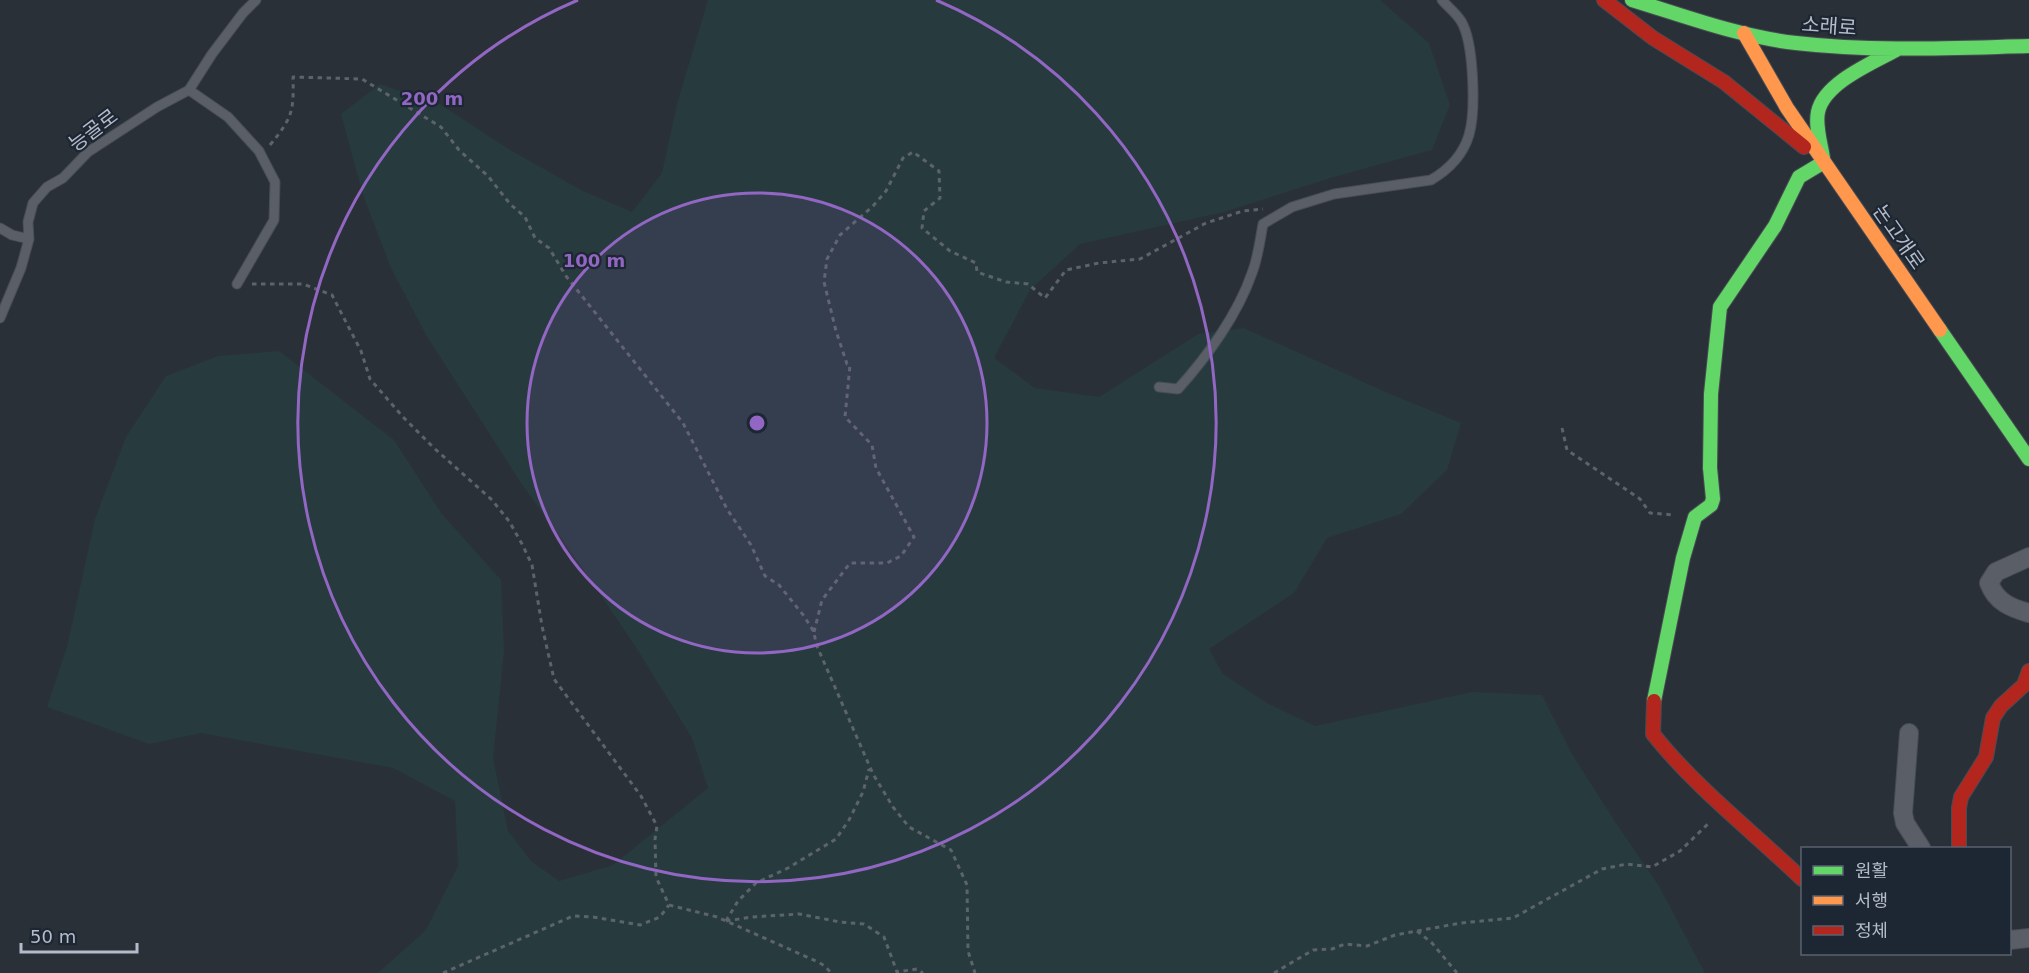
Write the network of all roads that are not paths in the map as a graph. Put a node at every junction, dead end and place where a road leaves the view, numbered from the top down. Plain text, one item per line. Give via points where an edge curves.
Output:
1 (256, 0) edge
2 (1442, 0) edge
3 (1604, 0) edge
4 (1632, 0) edge
5 (1744, 33) junction
6 (2029, 46) edge
7 (1896, 50) junction
8 (189, 90) junction
9 (1824, 162) junction
10 (0, 228) edge
11 (29, 239) junction
12 (237, 284) road end
13 (0, 318) edge
14 (1159, 387) dead end
15 (2029, 459) edge
16 (2029, 557) edge
17 (2029, 613) edge
18 (2029, 671) edge
19 (1910, 733) dead end
20 (1920, 847) edge
21 (1959, 847) edge
22 (1801, 877) edge
23 (2029, 939) edge
24 (2011, 940) edge

1 - 8 lane via 212,54
2 - 14 lane via 1462,22 1471,52 1473,99 1469,135 1457,159 1431,180 1335,194 1292,207 1263,224 1253,273 1230,320 1178,389
3 - 9 main road via 1653,38 1724,82
4 - 5 main road, 소래로
5 - 7 main road, 소래로 via 1794,43
5 - 9 main road, 논고개로
6 - 7 main road, 소래로
7 - 9 main road via 1829,92 1818,112
8 - 11 lane, 능골로 via 157,106 88,152 63,178 47,187 33,203
8 - 12 lane via 228,117 260,152 275,182 274,220
9 - 15 main road, 논고개로
9 - 22 main road via 1799,177 1775,226 1720,307 1711,394 1713,499 1695,517 1654,700 1653,734 1672,758
10 - 11 lane via 12,236
11 - 13 lane, 능골로
16 - 17 street via 1996,572 1989,583 2008,606
18 - 21 main road via 2016,695 1994,716 1990,746 1964,790
19 - 20 street via 1903,813
23 - 24 street

